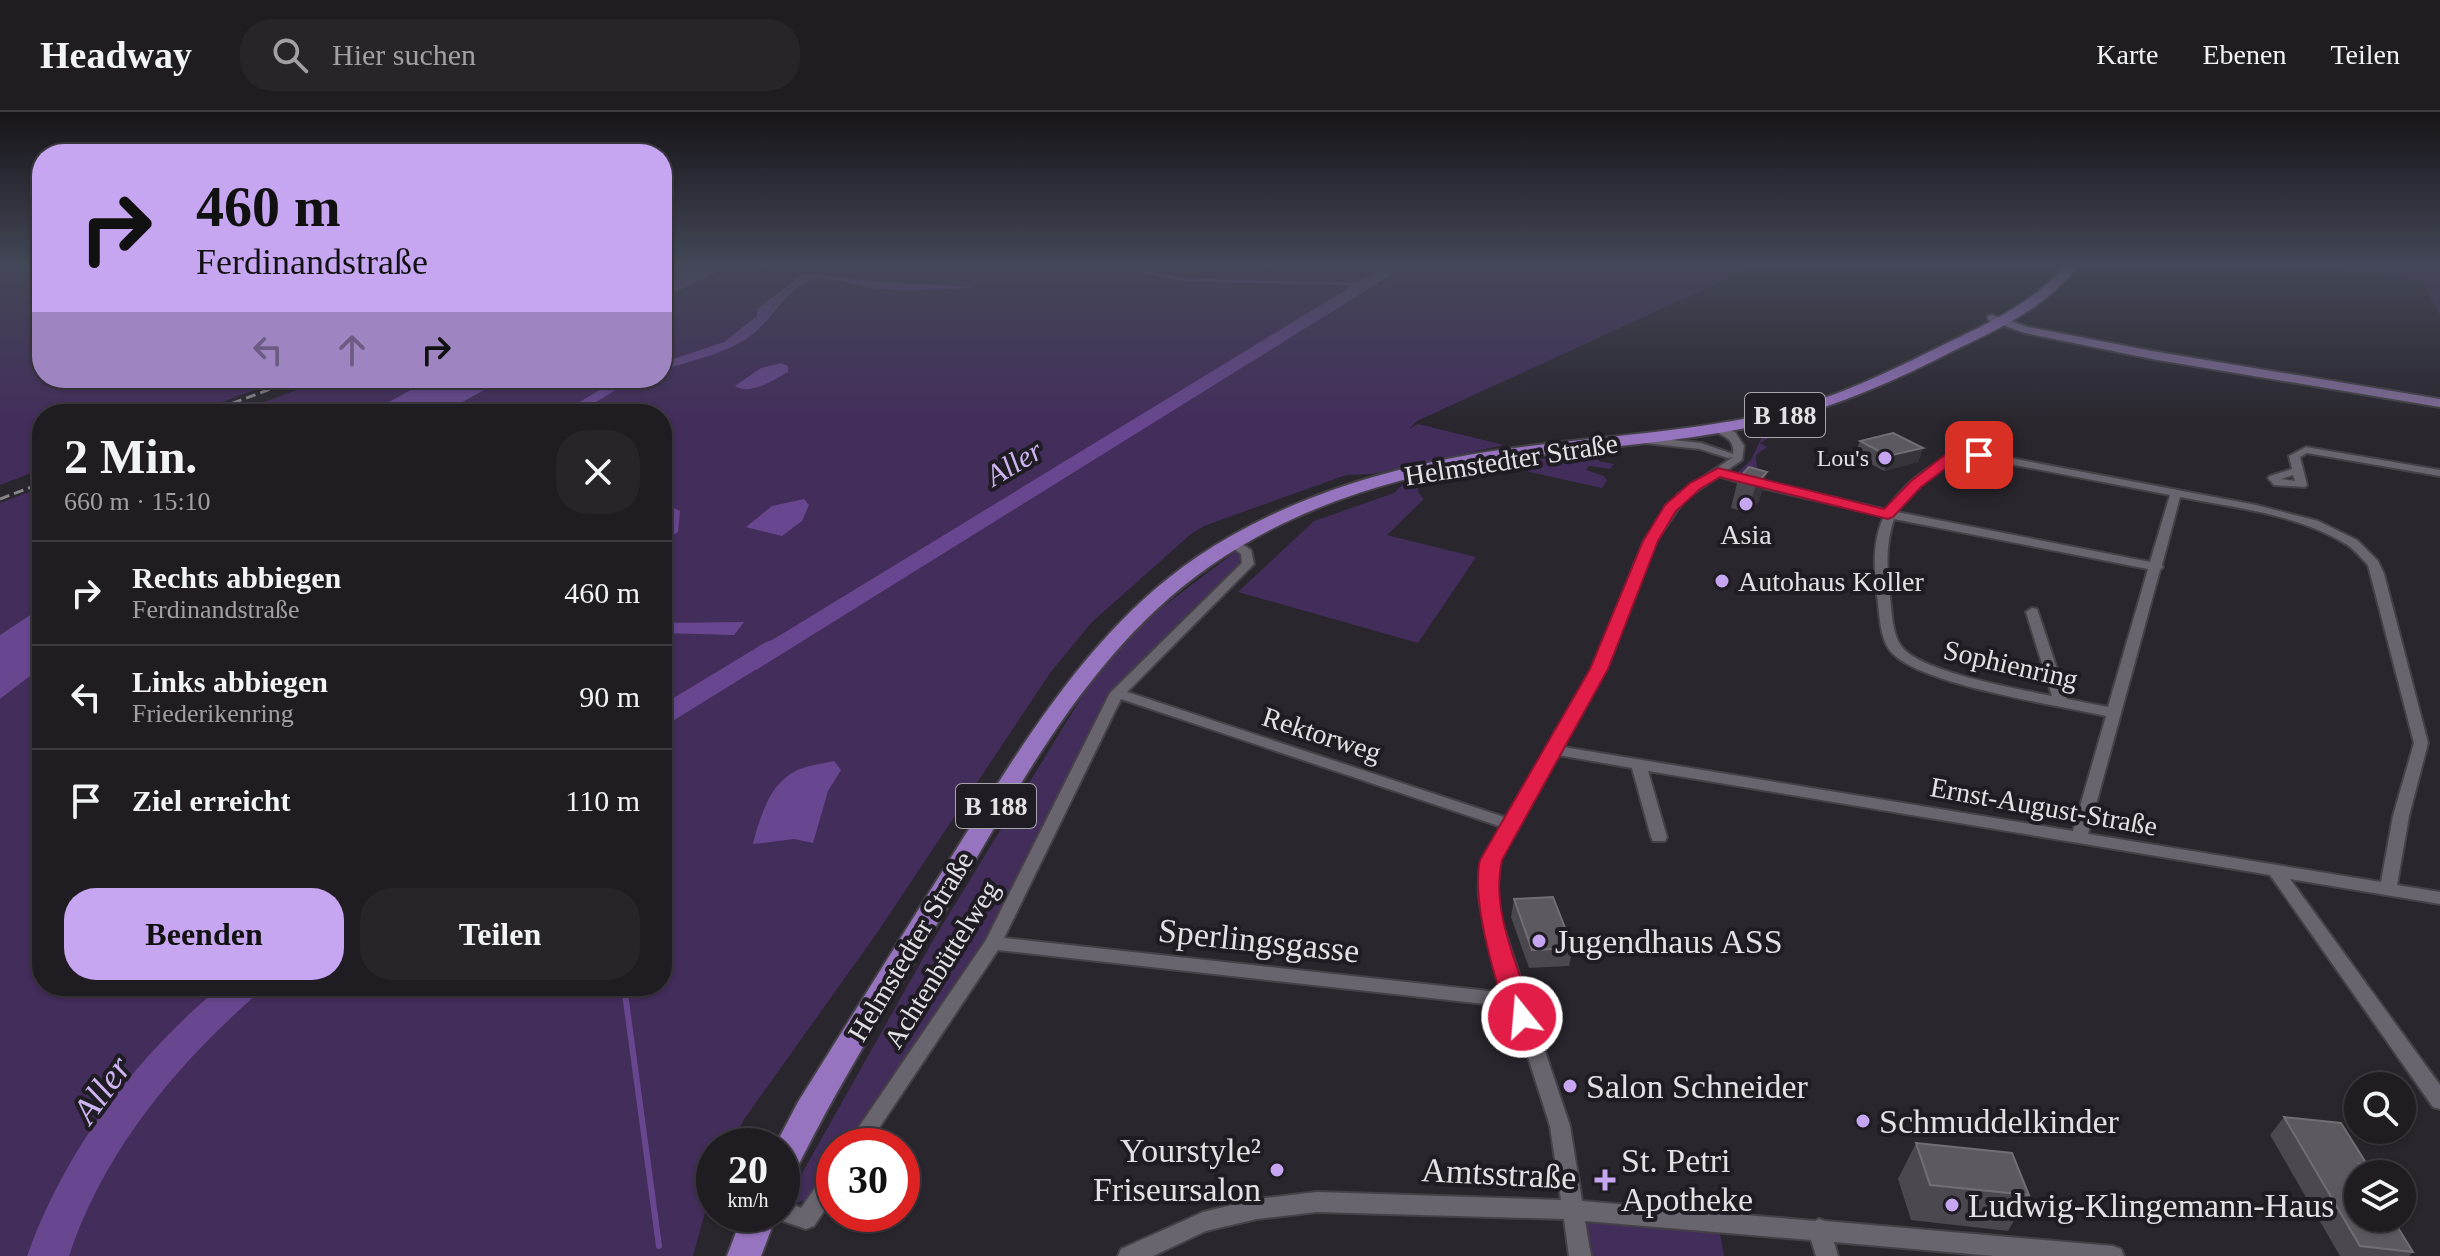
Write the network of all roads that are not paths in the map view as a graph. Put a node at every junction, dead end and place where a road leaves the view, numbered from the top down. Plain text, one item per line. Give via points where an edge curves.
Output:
1 (2000, 318) junction
2 (2001, 318) edge
3 (2026, 318) edge
4 (2025, 330) junction
5 (1983, 332) junction
6 (2058, 334) junction
7 (2091, 342) junction
8 (1900, 370) junction
9 (2440, 403) edge
10 (1716, 428) junction
11 (1636, 439) junction
12 (1728, 460) junction
13 (2298, 470) dead end
14 (1718, 472) junction
15 (2440, 473) edge
16 (2176, 492) junction
17 (1888, 514) junction
18 (1232, 543) junction
19 (2157, 567) junction
20 (2032, 612) dead end
21 (1117, 693) junction
22 (2060, 700) junction
23 (2114, 713) junction
24 (1554, 750) junction
25 (1639, 764) junction
26 (1509, 824) junction
27 (1659, 837) dead end
28 (2079, 838) junction
29 (2276, 872) junction
30 (2388, 888) junction
31 (2440, 898) edge
32 (993, 943) junction
33 (1518, 1001) junction
34 (2440, 1101) edge
35 (868, 1128) edge
36 (800, 1129) edge
37 (816, 1204) edge
38 (1575, 1210) junction
39 (800, 1217) edge
40 (1819, 1229) junction
41 (1129, 1256) edge
42 (1580, 1256) edge
43 (1827, 1256) edge
44 (2113, 1256) edge

1 - 4 main road
1 - 5 main road, B 188
1 - 8 main road
2 - 6 main road
3 - 6 main road
4 - 5 main road
4 - 7 main road
5 - 8 main road, B 188
6 - 7 main road
7 - 9 main road
8 - 10 main road, Helmstedter Straße / B 188 via 1852,394 1781,416
10 - 11 main road, Helmstedter Straße / B 188
10 - 12 street
11 - 12 street via 1701,446
11 - 18 main road, Helmstedter Straße / B 188 via 1496,455 1404,474 1325,499
12 - 14 street
13 - 15 street via 2294,456 2306,450
14 - 17 street
14 - 24 street via 1681,497 1650,541 1599,669
16 - 17 street via 1966,455 1950,458
16 - 19 street
16 - 30 street via 2314,523 2353,543 2374,564 2421,743
17 - 19 street
17 - 22 street, Sophienring via 1881,538 1881,574 1896,649 1933,672
18 - 21 street, Achtenbüttelweg via 1247,553 1248,564 1239,576
18 - 36 main road, Helmstedter Straße / B 188 via 1147,605 1055,713
19 - 23 street
20 - 22 street
21 - 26 street, Rektorweg
21 - 32 street, Achtenbüttelweg
22 - 23 street, Sophienring
23 - 28 street
24 - 25 street, Ernst-August-Straße
24 - 26 street
25 - 27 street
25 - 28 street, Ernst-August-Straße
26 - 33 street via 1491,860 1487,896
28 - 29 street, Ernst-August-Straße
29 - 30 street, Ernst-August-Straße
29 - 34 street
30 - 31 street, Ernst-August-Straße
32 - 33 street, Sperlingsgasse
32 - 35 street, Achtenbüttelweg
33 - 38 street via 1560,1126
37 - 39 street via 806,1219
38 - 40 street, Amtsstraße
38 - 41 street, Amtsstraße via 1292,1204 1203,1222
38 - 42 street
40 - 43 street
40 - 44 street, Amtsstraße

